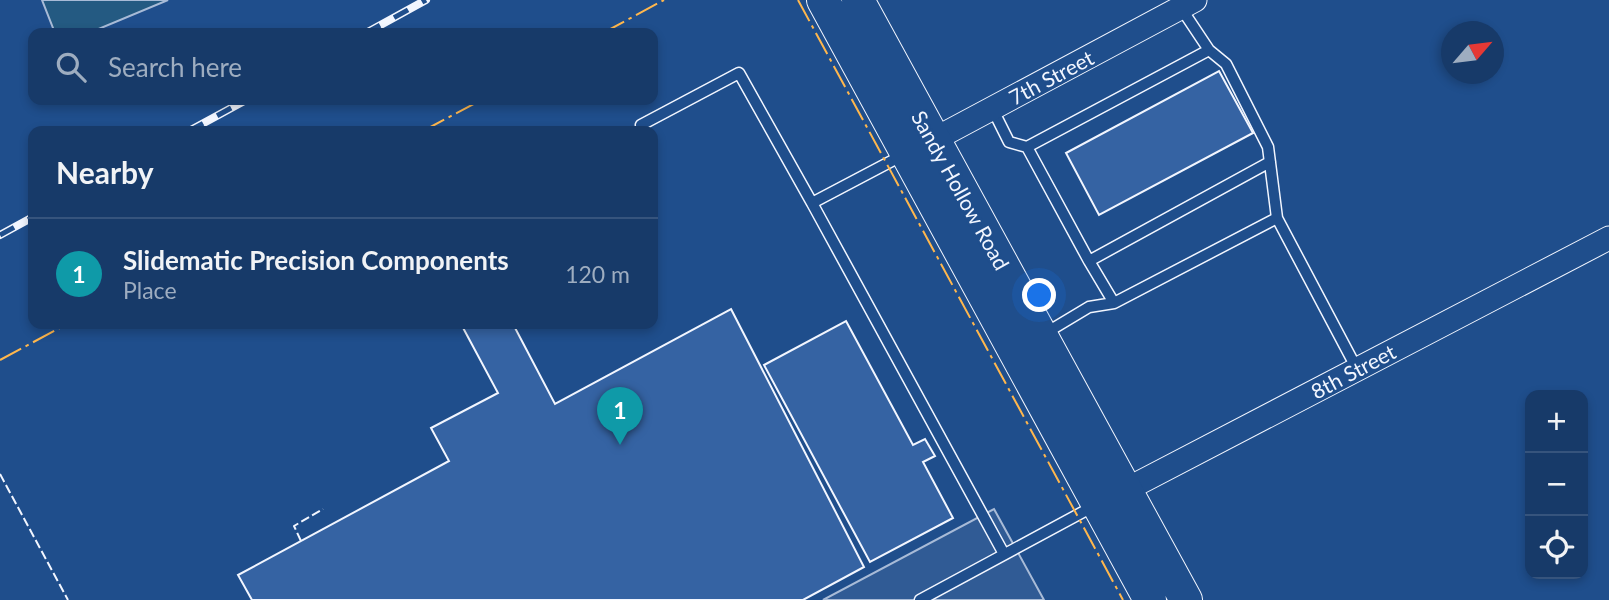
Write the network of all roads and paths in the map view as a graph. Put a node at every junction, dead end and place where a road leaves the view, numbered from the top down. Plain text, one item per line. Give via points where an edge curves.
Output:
1 (823, 0) edge
2 (858, 0) edge
3 (1188, 4) edge
4 (1209, 50) junction
5 (992, 108) junction
6 (641, 125) dead end
7 (920, 147) junction
8 (1027, 147) junction
9 (1270, 162) junction
10 (812, 204) junction
11 (1277, 218) junction
12 (1609, 238) edge
13 (1089, 261) junction
14 (1114, 303) junction
15 (1041, 336) junction
16 (1357, 369) junction
17 (1126, 490) junction
18 (1097, 505) junction
19 (1004, 554) junction
20 (920, 600) edge
21 (1150, 600) edge
22 (1186, 600) edge

1 - 7 street, Sandy Hollow Road
2 - 7 street, Sandy Hollow Road
3 - 4 lane
3 - 5 street, 7th Street
4 - 8 lane
4 - 9 lane via 1226,64 1268,147
5 - 7 street, 7th Street
5 - 8 lane via 1009,142
6 - 10 lane via 739,73
7 - 10 lane
7 - 15 street, Sandy Hollow Road
7 - 18 street, Sandy Hollow Road
8 - 13 lane
9 - 11 lane
9 - 13 lane
10 - 19 lane
11 - 14 lane
11 - 16 lane
12 - 16 street, 8th Street
13 - 14 lane
14 - 15 lane via 1089,307
15 - 17 street, Sandy Hollow Road
16 - 17 street, 8th Street
17 - 18 street, 8th Street
17 - 22 street, Sandy Hollow Road
18 - 19 lane
18 - 21 street, Sandy Hollow Road
19 - 20 lane

